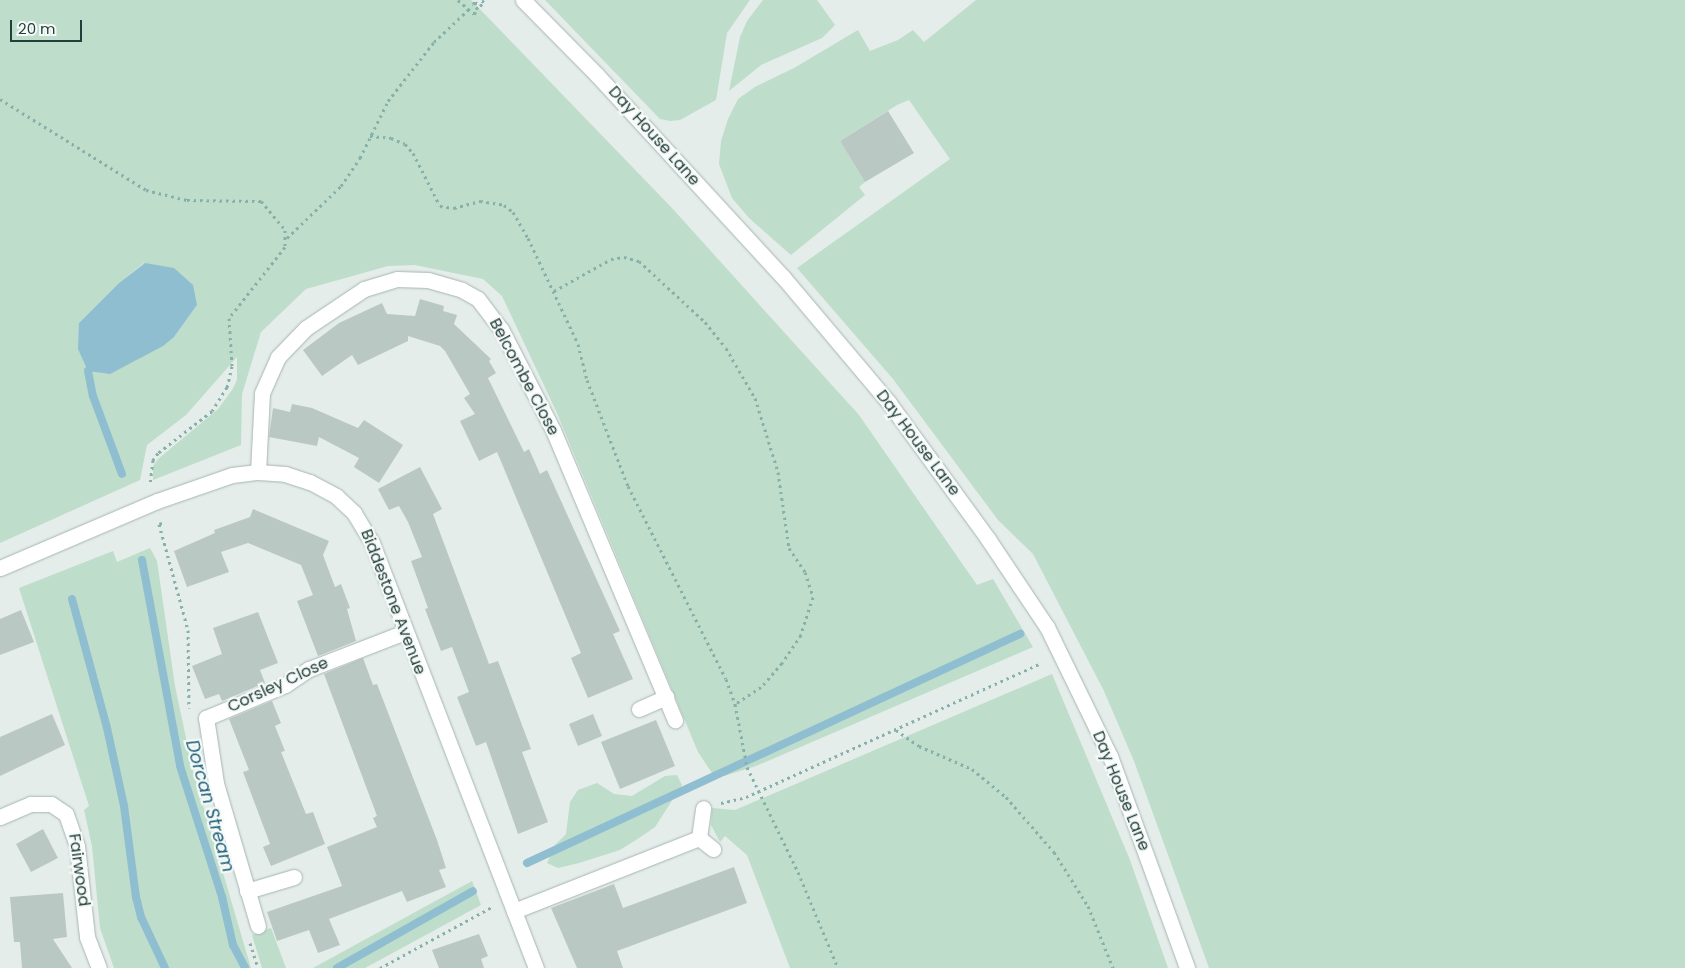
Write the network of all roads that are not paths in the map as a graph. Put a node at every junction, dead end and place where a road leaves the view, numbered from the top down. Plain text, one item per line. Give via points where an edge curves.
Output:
1 (523, 0) edge
2 (258, 472) junction
3 (0, 568) edge
4 (405, 632) junction
5 (666, 697) junction
6 (639, 709) dead end
7 (675, 720) dead end
8 (703, 808) dead end
9 (0, 817) edge
10 (699, 838) junction
11 (713, 849) dead end
12 (294, 877) dead end
13 (248, 891) junction
14 (511, 905) junction
15 (258, 926) dead end
16 (99, 968) edge
17 (536, 968) edge
18 (1187, 968) edge

1 - 18 street, Day House Lane via 597,74 777,270 883,396 988,539 1047,627 1110,756
2 - 3 street, Biddestone Avenue via 207,482
2 - 4 street, Biddestone Avenue via 310,482 336,496 354,513 372,542
2 - 5 street, Belcombe Close via 262,393 278,357 291,341 341,302 384,282 413,278 462,290 478,299 501,329 553,430
4 - 13 street, Corsley Close via 309,669 285,685 206,718 216,783
4 - 14 street, Biddestone Avenue
5 - 6 street
5 - 7 street, Belcombe Close
8 - 10 street
9 - 16 street, Fairwood via 31,804 51,804 66,814 77,846 88,937
10 - 11 street
10 - 14 street
12 - 13 street
13 - 15 street, Corsley Close
14 - 17 street, Biddestone Avenue

